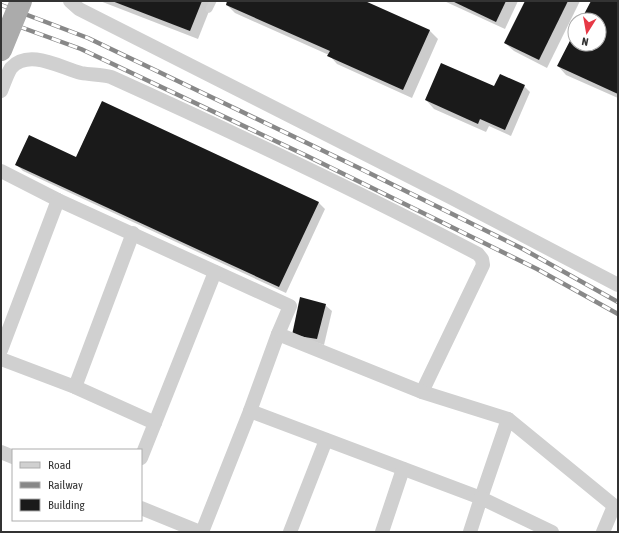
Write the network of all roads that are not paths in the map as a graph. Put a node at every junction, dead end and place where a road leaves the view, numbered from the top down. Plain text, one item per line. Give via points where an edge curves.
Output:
1 (6, 1) edge
2 (21, 1) edge
3 (70, 1) edge
4 (213, 1) edge
5 (209, 9) dead end
6 (1, 13) edge
7 (1, 50) edge
8 (1, 90) edge
9 (1, 171) edge
10 (58, 200) junction
11 (133, 233) junction
12 (215, 272) junction
13 (618, 285) edge
14 (278, 334) junction
15 (1, 350) edge
16 (1, 359) edge
17 (74, 387) junction
18 (422, 392) junction
19 (250, 411) junction
20 (508, 418) junction
21 (155, 423) junction
22 (326, 440) junction
23 (1, 452) edge
24 (142, 456) edge
25 (12, 457) edge
26 (403, 469) junction
27 (481, 498) junction
28 (142, 508) edge
29 (616, 508) edge
30 (201, 532) edge
31 (290, 532) edge
32 (382, 532) edge
33 (470, 532) edge
34 (552, 532) edge
35 (603, 532) edge

1 - 6 main road
2 - 7 main road, bridge
3 - 13 street via 79,9
4 - 5 lane
8 - 18 street via 11,69 27,60 38,60 81,73 104,74 211,122 416,221 478,254 483,265
9 - 10 street
10 - 11 street
10 - 15 street
11 - 12 street
11 - 17 street
12 - 14 street via 290,306
12 - 21 street
14 - 18 street
14 - 19 street
16 - 17 street
17 - 21 street
18 - 20 street
19 - 22 street
19 - 30 street
20 - 27 street
20 - 29 street
21 - 24 street
22 - 26 street
22 - 31 street
23 - 25 street
26 - 27 street
26 - 32 street
27 - 33 street
27 - 34 street
28 - 30 street
29 - 35 street

